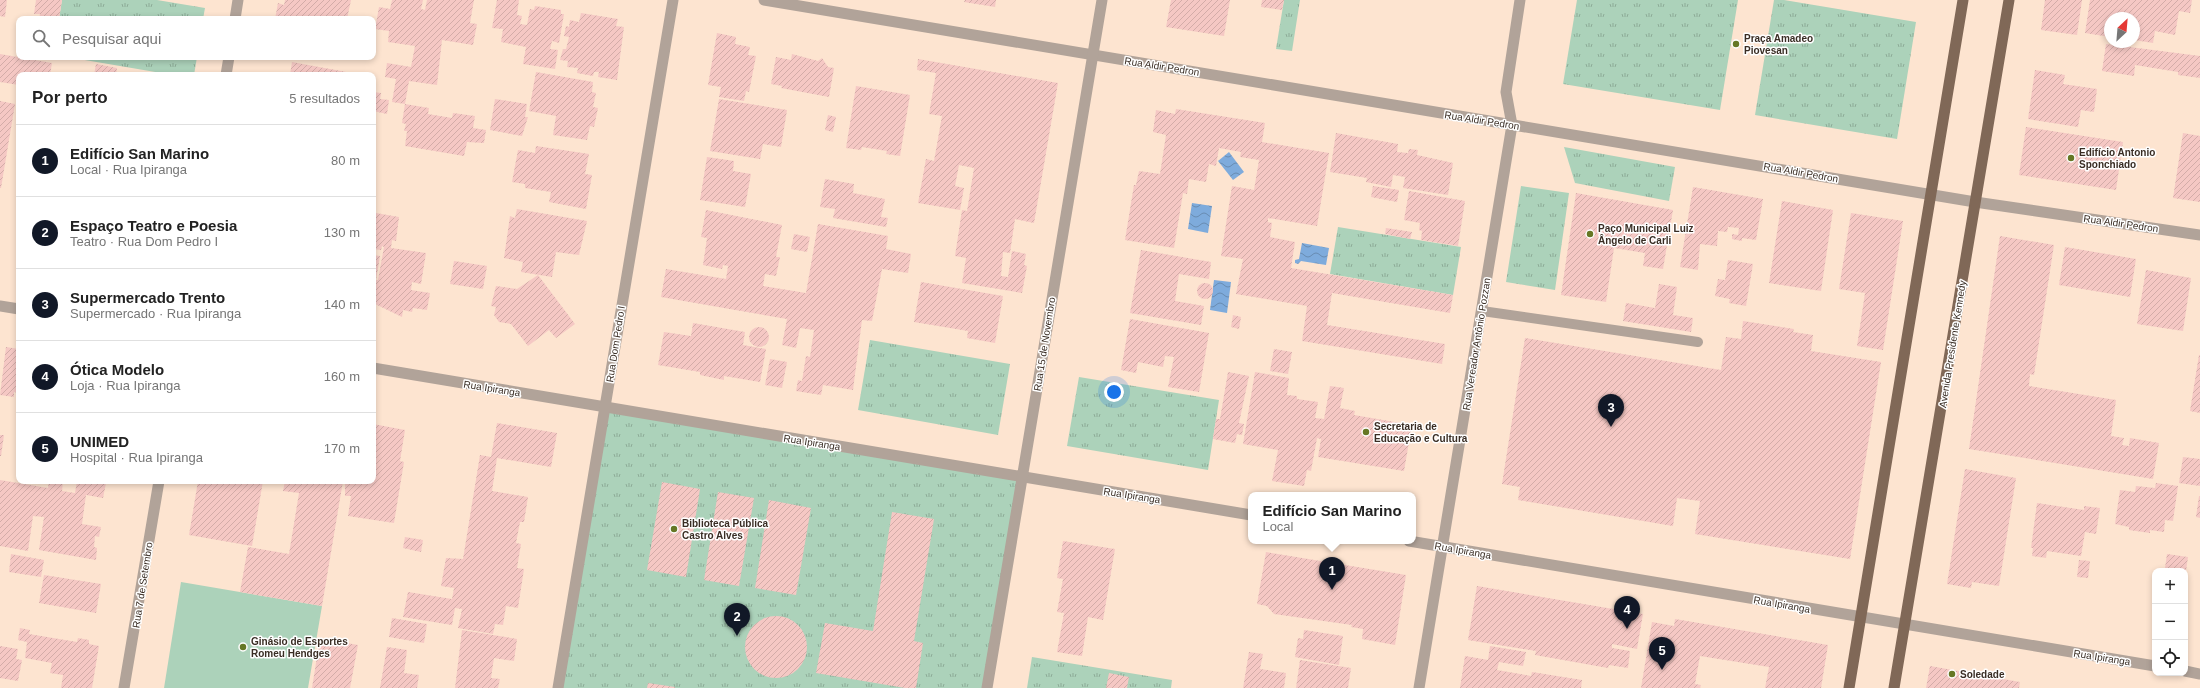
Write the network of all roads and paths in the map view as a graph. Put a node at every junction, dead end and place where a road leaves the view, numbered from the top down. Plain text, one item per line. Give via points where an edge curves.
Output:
1 (238, 0) edge
2 (672, 0) edge
3 (764, 0) edge
4 (1102, 0) edge
5 (1520, 0) edge
6 (1963, 0) edge
7 (2009, 0) edge
8 (235, 16) edge
9 (1092, 55) junction
10 (228, 60) edge
11 (226, 72) edge
12 (1512, 125) junction
13 (1931, 194) junction
14 (1975, 202) junction
15 (2200, 235) edge
16 (0, 306) edge
17 (16, 309) edge
18 (1482, 311) junction
19 (1698, 342) dead end
20 (376, 369) edge
21 (605, 407) junction
22 (1022, 476) junction
23 (158, 484) edge
24 (1248, 514) edge
25 (1416, 542) edge
26 (1442, 546) junction
27 (1861, 617) junction
28 (1905, 625) junction
29 (2152, 666) edge
30 (2188, 672) edge
31 (2200, 674) edge
32 (124, 688) edge
33 (558, 688) edge
34 (987, 688) edge
35 (1419, 688) edge
36 (1849, 688) edge
37 (1894, 688) edge

1 - 8 street
2 - 21 street, Rua Dom Pedro I
3 - 9 street, Rua Aldir Pedron
4 - 9 street, Rua 15 de Novembro
5 - 12 street, Rua Vereador Antônio Pozzan via 1506,92
6 - 13 main road
7 - 14 main road, Avenida Presidente Kennedy
9 - 12 street, Rua Aldir Pedron
9 - 22 street, Rua 15 de Novembro
10 - 11 street
12 - 13 street, Rua Aldir Pedron
12 - 18 street, Rua Vereador Antônio Pozzan
13 - 14 street, Rua Aldir Pedron
13 - 27 main road
14 - 15 street, Rua Aldir Pedron
14 - 28 main road, Avenida Presidente Kennedy
16 - 17 street
18 - 19 lane
18 - 26 street, Rua Vereador Antônio Pozzan
20 - 21 street, Rua Ipiranga
21 - 22 street, Rua Ipiranga
21 - 33 street, Rua Dom Pedro I
22 - 24 street, Rua Ipiranga
22 - 34 street, Rua 15 de Novembro
23 - 32 street, Rua 7 de Setembro
25 - 26 street, Rua Ipiranga
26 - 27 street, Rua Ipiranga
26 - 35 street, Rua Vereador Antônio Pozzan
27 - 28 street, Rua Ipiranga
27 - 36 main road
28 - 29 street, Rua Ipiranga
28 - 37 main road, Avenida Presidente Kennedy
30 - 31 street

